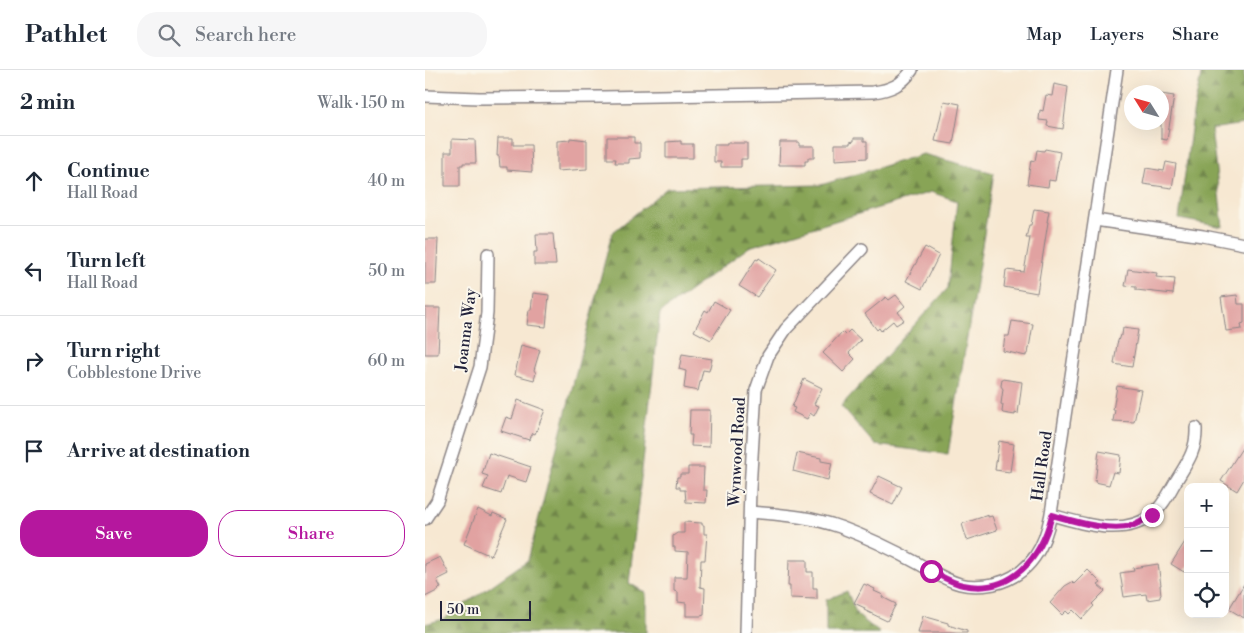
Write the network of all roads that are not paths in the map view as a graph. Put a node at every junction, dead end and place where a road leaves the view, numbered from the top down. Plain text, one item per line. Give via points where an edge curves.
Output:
1 (912, 70) edge
2 (1117, 70) edge
3 (425, 96) edge
4 (1095, 220) junction
5 (1244, 244) edge
6 (862, 249) dead end
7 (488, 254) dead end
8 (1196, 428) dead end
9 (750, 512) junction
10 (1052, 515) junction
11 (425, 520) edge
12 (746, 633) edge

1 - 3 street via 893,88 873,92
2 - 4 street, Hall Road
4 - 5 street
4 - 10 street, Hall Road
6 - 9 street, Wynwood Road via 787,329 768,356 754,407
7 - 11 street, Joanna Way via 487,313 480,367 437,501
8 - 10 street via 1195,447 1188,462 1163,503 1139,523 1129,527 1108,527
9 - 10 street, Hall Road via 801,516 840,528 946,579 973,586 1000,582 1020,572 1036,555
9 - 12 street, Wynwood Road

